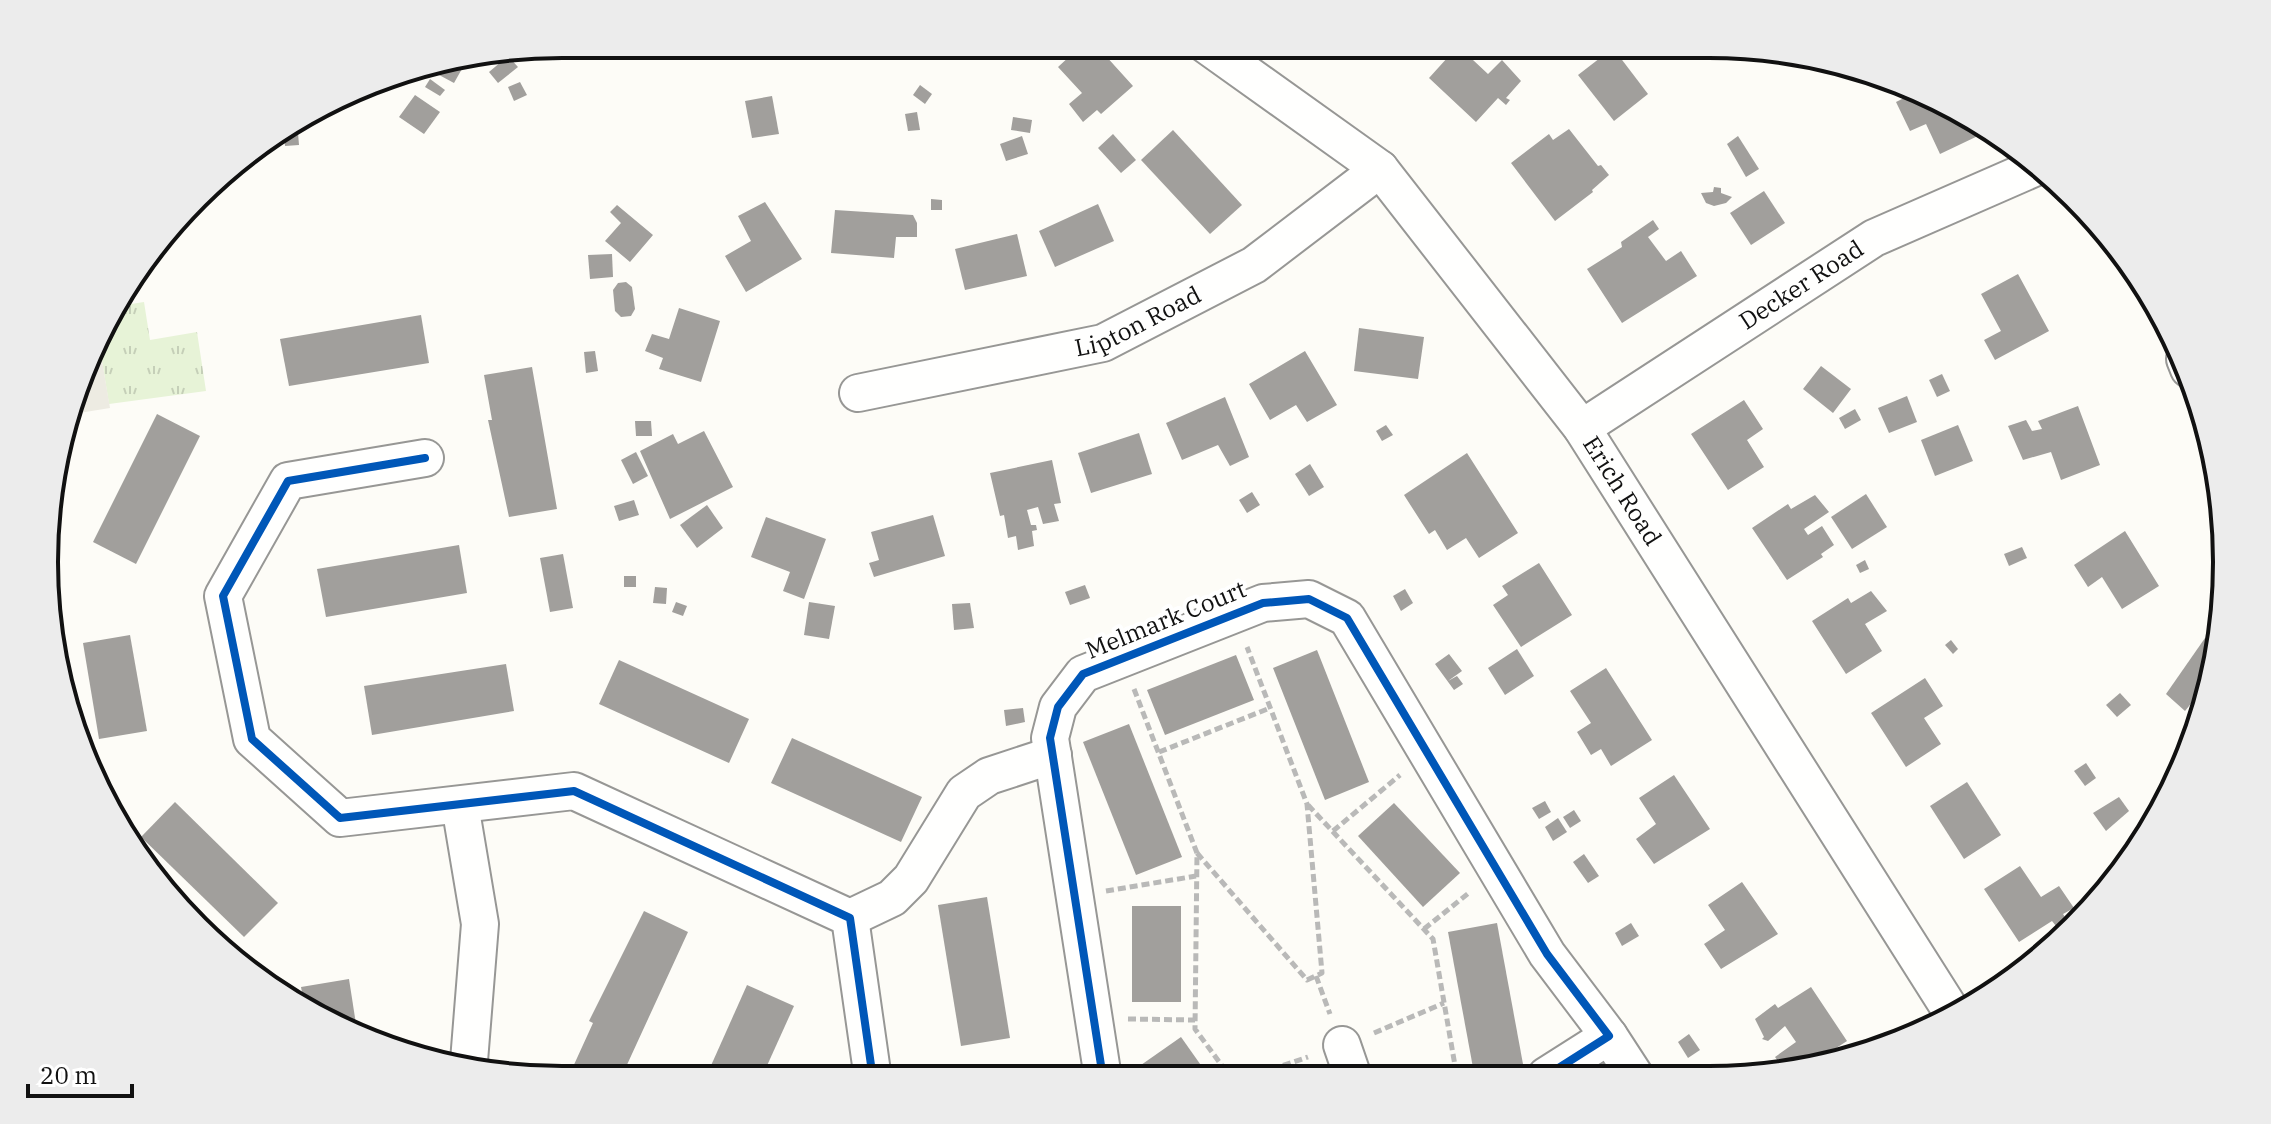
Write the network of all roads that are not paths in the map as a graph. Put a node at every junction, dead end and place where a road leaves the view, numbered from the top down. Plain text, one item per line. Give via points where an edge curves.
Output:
1 (1225, 58) edge
2 (1380, 169) junction
3 (2027, 171) edge
4 (858, 393) dead end
5 (1582, 428) junction
6 (425, 458) dead end
7 (1053, 755) junction
8 (460, 805) junction
9 (850, 918) junction
10 (1948, 1005) edge
11 (1609, 1036) junction
12 (469, 1057) edge
13 (871, 1066) edge
14 (1101, 1066) edge
15 (1562, 1066) edge
16 (1628, 1066) edge

1 - 2 street, Erich Road
2 - 4 street, Lipton Road via 1254,265 1103,343
2 - 5 street, Erich Road
3 - 5 street, Decker Road via 1874,238
5 - 10 street, Erich Road
6 - 8 street via 288,481 223,596 252,739 340,818
7 - 9 street via 989,776 964,793 911,879 892,898
7 - 11 street, Melmark Court via 1050,738 1058,707 1083,674 1263,603 1309,599 1347,618 1547,954
7 - 14 street, Melmark Court
8 - 9 street via 574,791
8 - 12 street via 480,924
9 - 13 street
11 - 15 street
11 - 16 street, Melmark Court

